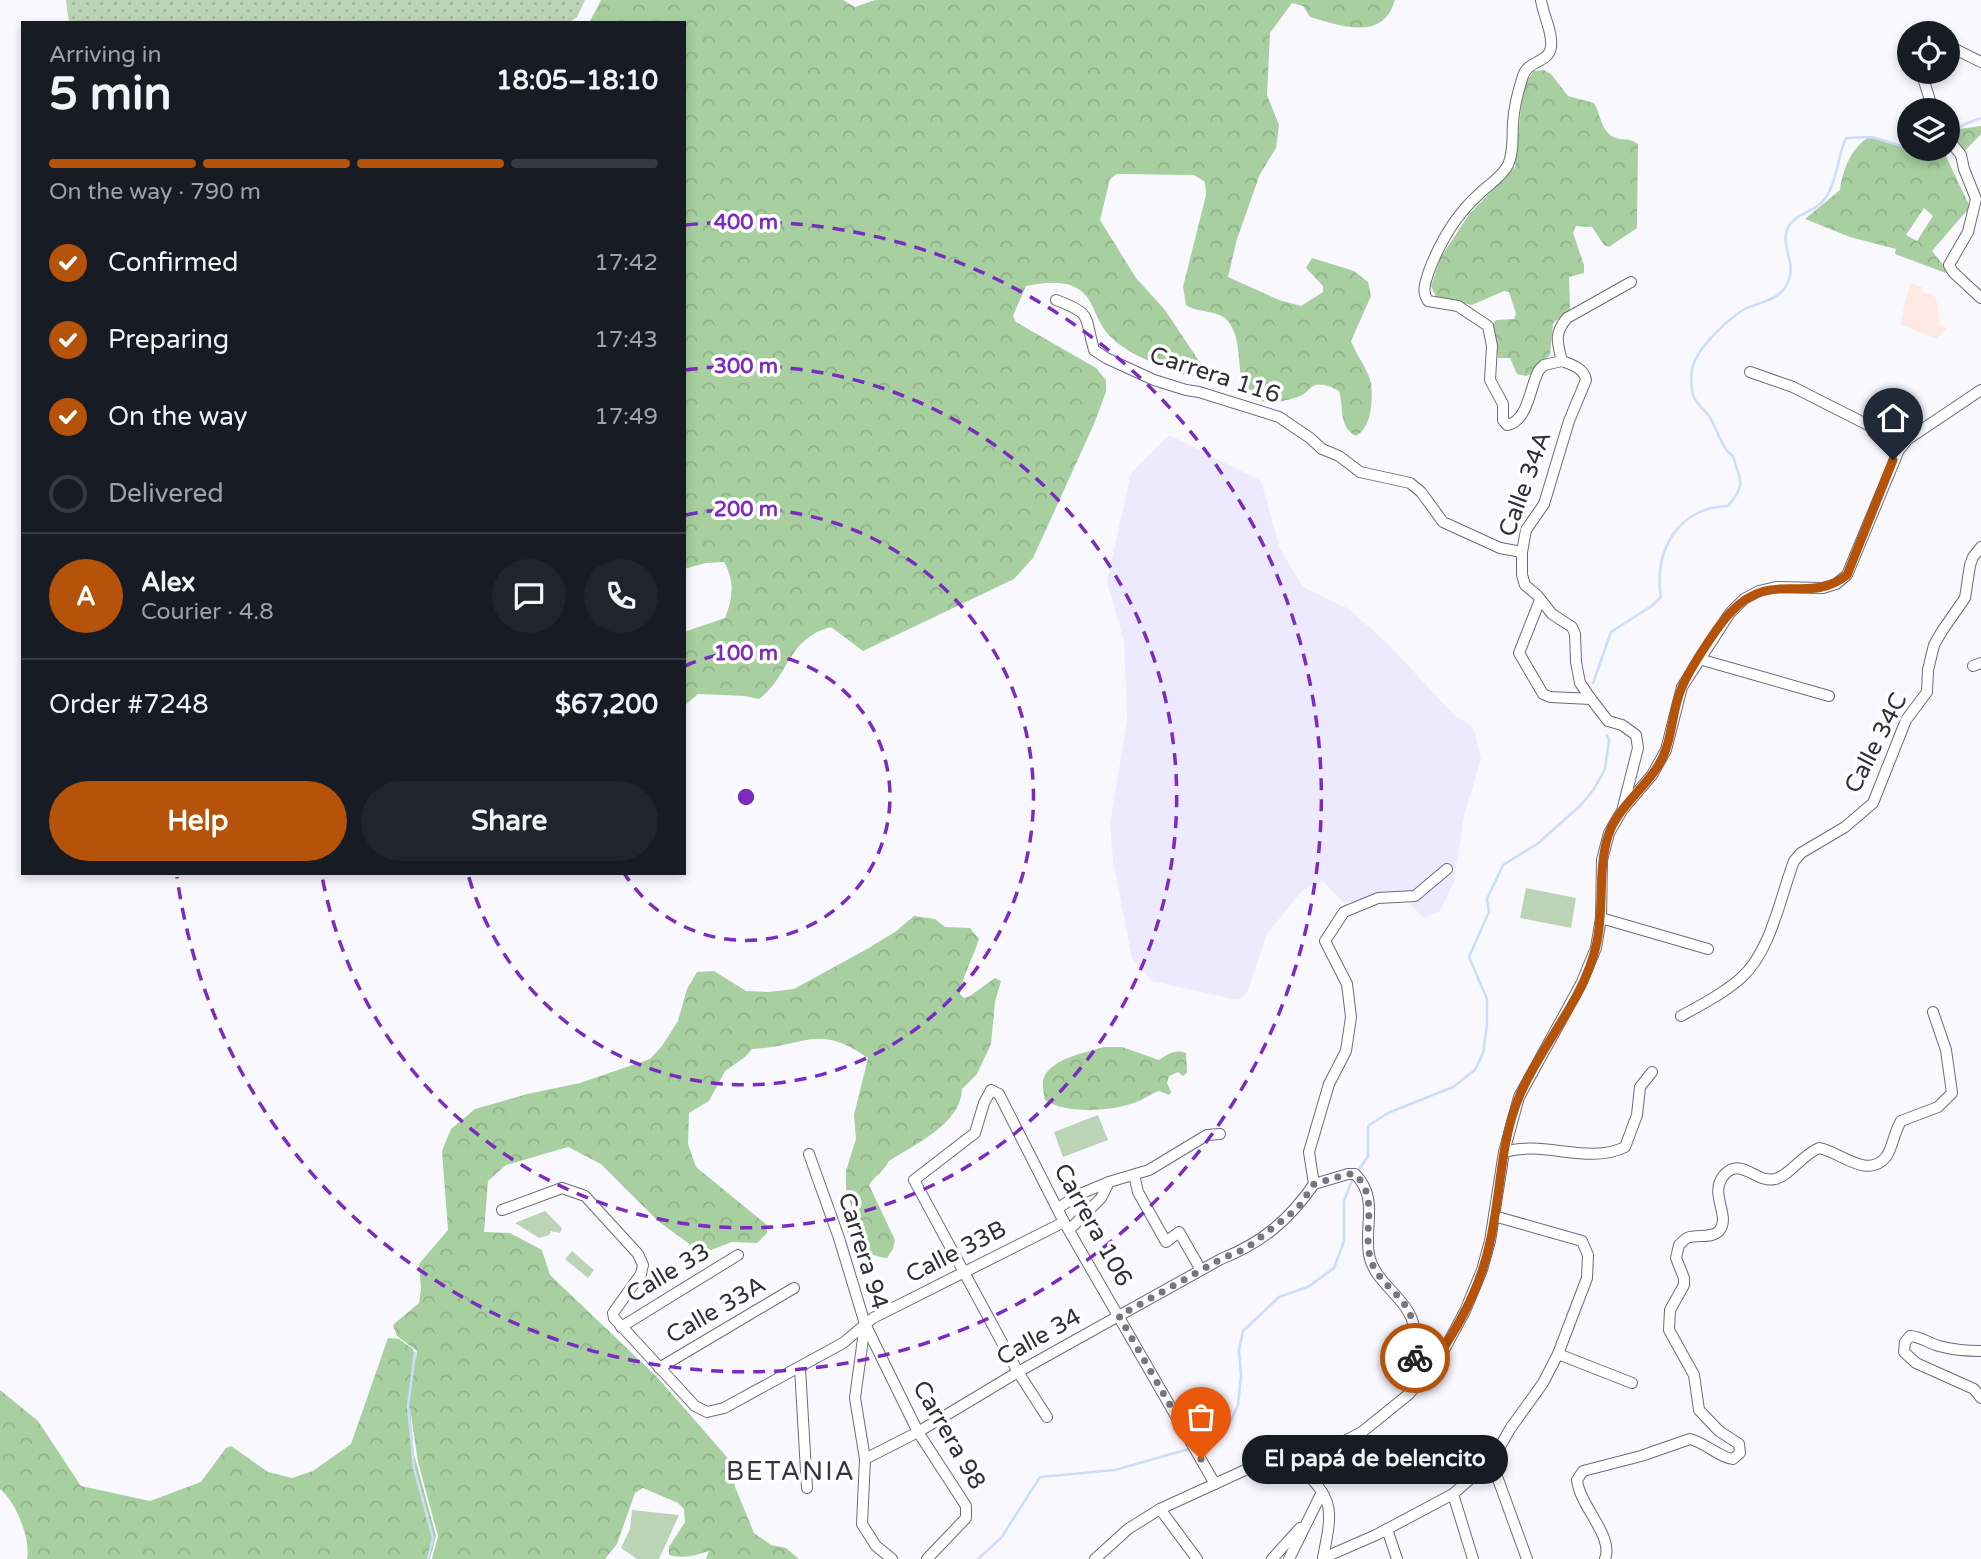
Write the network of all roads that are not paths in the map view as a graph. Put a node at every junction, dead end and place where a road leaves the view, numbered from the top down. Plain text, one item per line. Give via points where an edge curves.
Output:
1 (1541, 0) edge
2 (1960, 52) edge
3 (1981, 62) edge
4 (1960, 155) edge
5 (1631, 282) dead end
6 (1981, 298) edge
7 (1056, 300) dead end
8 (1562, 361) junction
9 (1750, 372) dead end
10 (1981, 390) edge
11 (1908, 439) junction
12 (1981, 547) edge
13 (1522, 552) junction
14 (1540, 600) junction
15 (1699, 659) junction
16 (1829, 696) dead end
17 (1591, 699) junction
18 (1623, 809) junction
19 (1447, 869) dead end
20 (1601, 918) junction
21 (1709, 948) dead end
22 (1933, 1012) dead end
23 (1681, 1016) dead end
24 (1652, 1072) dead end
25 (1220, 1134) dead end
26 (1504, 1152) junction
27 (809, 1154) dead end
28 (1134, 1175) junction
29 (1109, 1182) junction
30 (1314, 1184) junction
31 (1058, 1208) junction
32 (502, 1210) dead end
33 (1494, 1216) junction
34 (1066, 1226) junction
35 (738, 1255) dead end
36 (1201, 1270) junction
37 (963, 1271) junction
38 (794, 1289) dead end
39 (1119, 1316) junction
40 (865, 1324) junction
41 (621, 1327) junction
42 (1981, 1351) edge
43 (1558, 1354) junction
44 (659, 1367) junction
45 (800, 1368) junction
46 (1018, 1372) junction
47 (1632, 1383) dead end
48 (1416, 1387) junction
49 (1981, 1398) edge
50 (1047, 1417) dead end
51 (918, 1432) junction
52 (1289, 1455) junction
53 (864, 1459) junction
54 (1493, 1459) junction
55 (1215, 1484) junction
56 (807, 1488) dead end
57 (1322, 1492) junction
58 (1453, 1494) junction
59 (1160, 1509) junction
60 (1305, 1524) junction
61 (1387, 1529) junction
62 (892, 1559) edge
63 (926, 1559) edge
64 (1095, 1559) edge
65 (1197, 1559) edge
66 (1272, 1559) edge
67 (1289, 1559) edge
68 (1323, 1559) edge
69 (1397, 1559) edge
70 (1473, 1559) edge
71 (1527, 1559) edge
72 (1605, 1559) edge

1 - 8 street via 1551,47 1545,58 1528,65 1523,74 1509,162 1452,225 1439,246 1424,292 1428,301 1458,306 1488,326 1490,380 1503,404 1507,425 1515,424 1522,413 1539,370
2 - 3 street
4 - 6 street via 1976,199 1968,232 1949,264
5 - 8 street via 1560,326 1555,337
7 - 13 street, Carrera 116 via 1079,309 1089,322 1094,350 1105,358 1154,380 1279,417 1360,472 1409,482 1443,522 1500,548
8 - 13 street, Calle 34A via 1577,367 1586,380 1544,504 1526,530
9 - 11 street
10 - 11 street
11 - 15 street via 1893,460 1847,575 1823,589 1776,587 1751,596 1730,613
12 - 23 street, Calle 34C via 1970,565 1965,598 1934,645 1927,692 1906,720 1873,803 1845,827 1801,853 1794,861 1772,928 1751,967 1740,979
13 - 14 street, Calle 34A via 1525,585
14 - 17 street, Calle 34A via 1572,627 1580,683
14 - 17 street via 1519,653 1543,694
15 - 16 street
15 - 18 street via 1682,687 1666,750
17 - 18 street via 1608,721 1636,736 1638,748
18 - 20 street via 1609,833 1602,860
19 - 30 street via 1415,895 1378,898 1344,912 1325,941 1347,984 1351,1017 1346,1051 1329,1084 1309,1152
20 - 21 street
20 - 26 street via 1596,948 1581,984 1519,1097
22 - 72 street via 1947,1050 1952,1093 1938,1107 1901,1121 1886,1157 1867,1166 1819,1148 1776,1179 1733,1169 1718,1188 1723,1217 1720,1230 1687,1238 1679,1245 1676,1258 1684,1285 1670,1310 1669,1330 1694,1375 1699,1410 1739,1444 1740,1453 1727,1459 1690,1439 1583,1471 1578,1489 1605,1537
24 - 26 street via 1640,1087 1637,1115 1625,1147 1612,1153 1535,1147
25 - 28 street via 1207,1135 1160,1165
26 - 33 street
27 - 40 street, Carrera 94
28 - 29 street
28 - 36 street via 1167,1242 1179,1232
29 - 31 street
29 - 34 street, Calle 33B via 1101,1198
30 - 36 street, Calle 34 via 1298,1208 1271,1231
30 - 48 street via 1348,1174 1355,1174 1365,1184 1370,1256 1374,1269 1412,1319
31 - 34 street, Carrera 106
31 - 37 street, Carrera 106 via 999,1094 988,1092 975,1133 914,1180
32 - 41 street via 562,1188 584,1196 643,1265 613,1313
33 - 43 street via 1582,1241 1588,1255 1587,1278
33 - 48 street via 1482,1270 1465,1311 1443,1352
34 - 37 street, Calle 33B
34 - 39 street, Carrera 106
35 - 41 street, Calle 33
36 - 39 street, Calle 34
37 - 40 street, Calle 33B
37 - 46 street
38 - 44 street, Calle 33A
39 - 46 street, Calle 34
39 - 55 street, Carrera 106
40 - 45 street, Calle 33B
40 - 51 street, Carrera 98
40 - 53 street, Carrera 94 via 855,1398
41 - 44 street
42 - 49 street via 1935,1345 1910,1336 1904,1352 1916,1363 1974,1389
43 - 47 street
43 - 54 street
44 - 45 street, Calle 33B via 695,1406 707,1412 724,1408
45 - 56 street
46 - 50 street
46 - 51 street, Calle 34
48 - 52 street via 1362,1432 1335,1446
51 - 53 street, Calle 34
51 - 63 street, Carrera 98 via 967,1506 966,1518
52 - 55 street
52 - 57 street
53 - 62 street, Carrera 94 via 862,1524 876,1546
54 - 58 street
54 - 71 street
55 - 59 street
57 - 60 street
57 - 68 street via 1330,1511
58 - 61 street
58 - 70 street
59 - 64 street via 1128,1529
59 - 65 street
60 - 66 street
60 - 67 street
61 - 68 street
61 - 69 street

